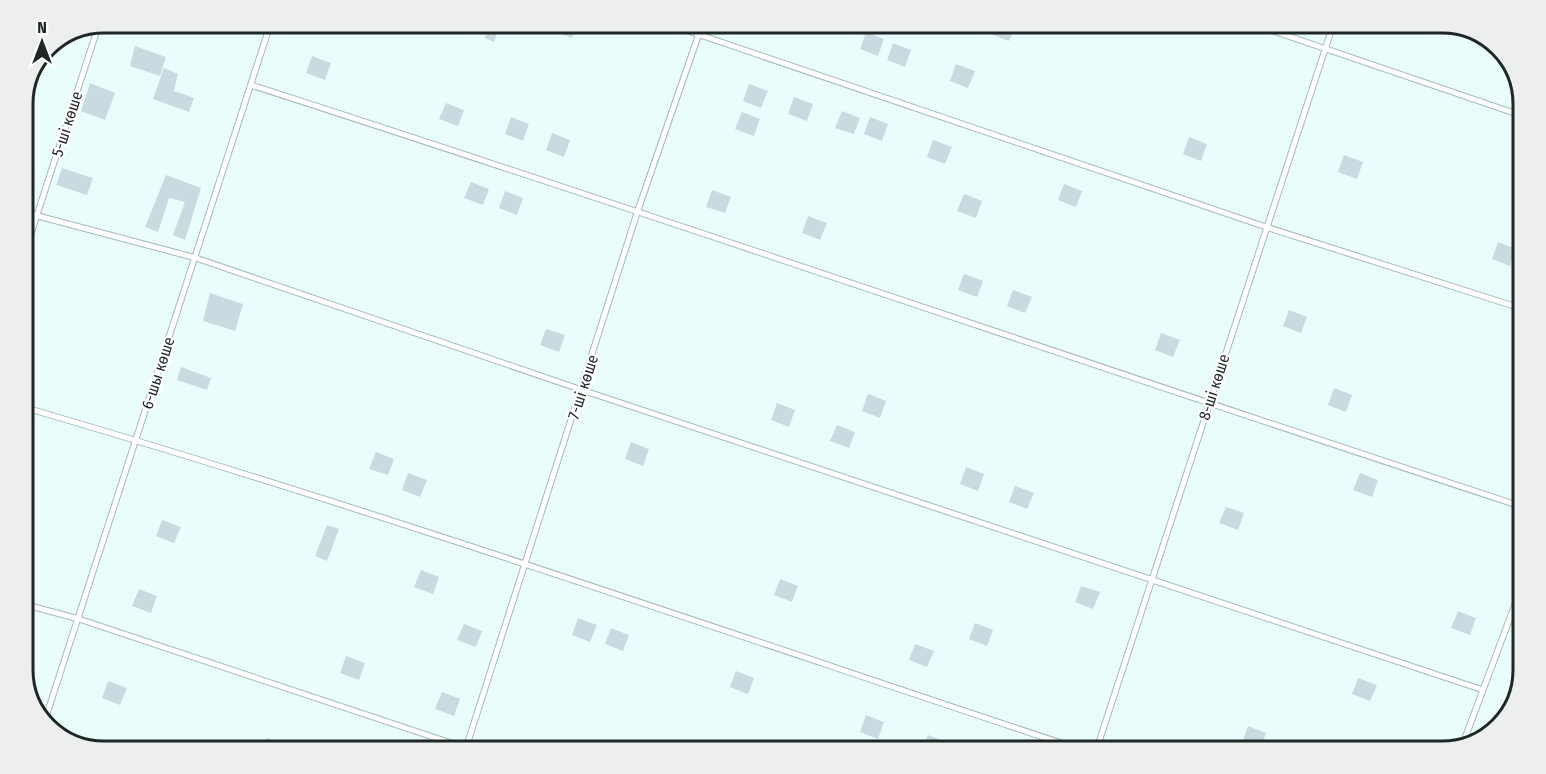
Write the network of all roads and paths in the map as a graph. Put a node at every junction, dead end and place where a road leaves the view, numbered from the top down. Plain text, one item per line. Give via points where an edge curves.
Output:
1 (268, 33) edge
2 (696, 33) edge
3 (1280, 33) edge
4 (1330, 33) edge
5 (96, 34) edge
6 (699, 34) junction
7 (1325, 48) junction
8 (252, 85) junction
9 (1513, 113) edge
10 (638, 210) junction
11 (33, 216) edge
12 (37, 217) junction
13 (1266, 227) junction
14 (33, 229) edge
15 (196, 258) junction
16 (1513, 306) edge
17 (582, 390) junction
18 (1208, 404) junction
19 (33, 410) edge
20 (136, 440) junction
21 (1513, 504) edge
22 (524, 565) junction
23 (1150, 581) junction
24 (33, 607) edge
25 (1513, 612) edge
26 (79, 619) junction
27 (1483, 690) junction
28 (48, 714) edge
29 (1465, 737) edge
30 (439, 741) edge
31 (469, 741) edge
32 (1052, 741) edge
33 (1099, 741) edge

1 - 8 lane, 6-шы көше
2 - 6 lane
3 - 7 lane
4 - 7 lane, 8-ші көше
5 - 12 lane, 5-ші көше
6 - 10 lane, 7-ші көше
6 - 13 lane
7 - 9 lane
7 - 13 lane, 8-ші көше
8 - 10 lane
8 - 15 lane, 6-шы көше
10 - 17 lane, 7-ші көше
10 - 18 lane
11 - 12 lane
12 - 14 lane, 5-ші көше
12 - 15 lane
13 - 16 lane
13 - 18 lane, 8-ші көше
15 - 17 lane
15 - 20 lane, 6-шы көше
17 - 22 lane, 7-ші көше
17 - 23 lane
18 - 21 lane
18 - 23 lane, 8-ші көше
19 - 20 lane
20 - 22 lane
20 - 26 lane, 6-шы көше
22 - 31 lane, 7-ші көше
22 - 32 lane
23 - 27 lane
23 - 33 lane, 8-ші көше
24 - 26 lane
25 - 27 lane
26 - 28 lane, 6-шы көше
26 - 30 lane
27 - 29 lane

